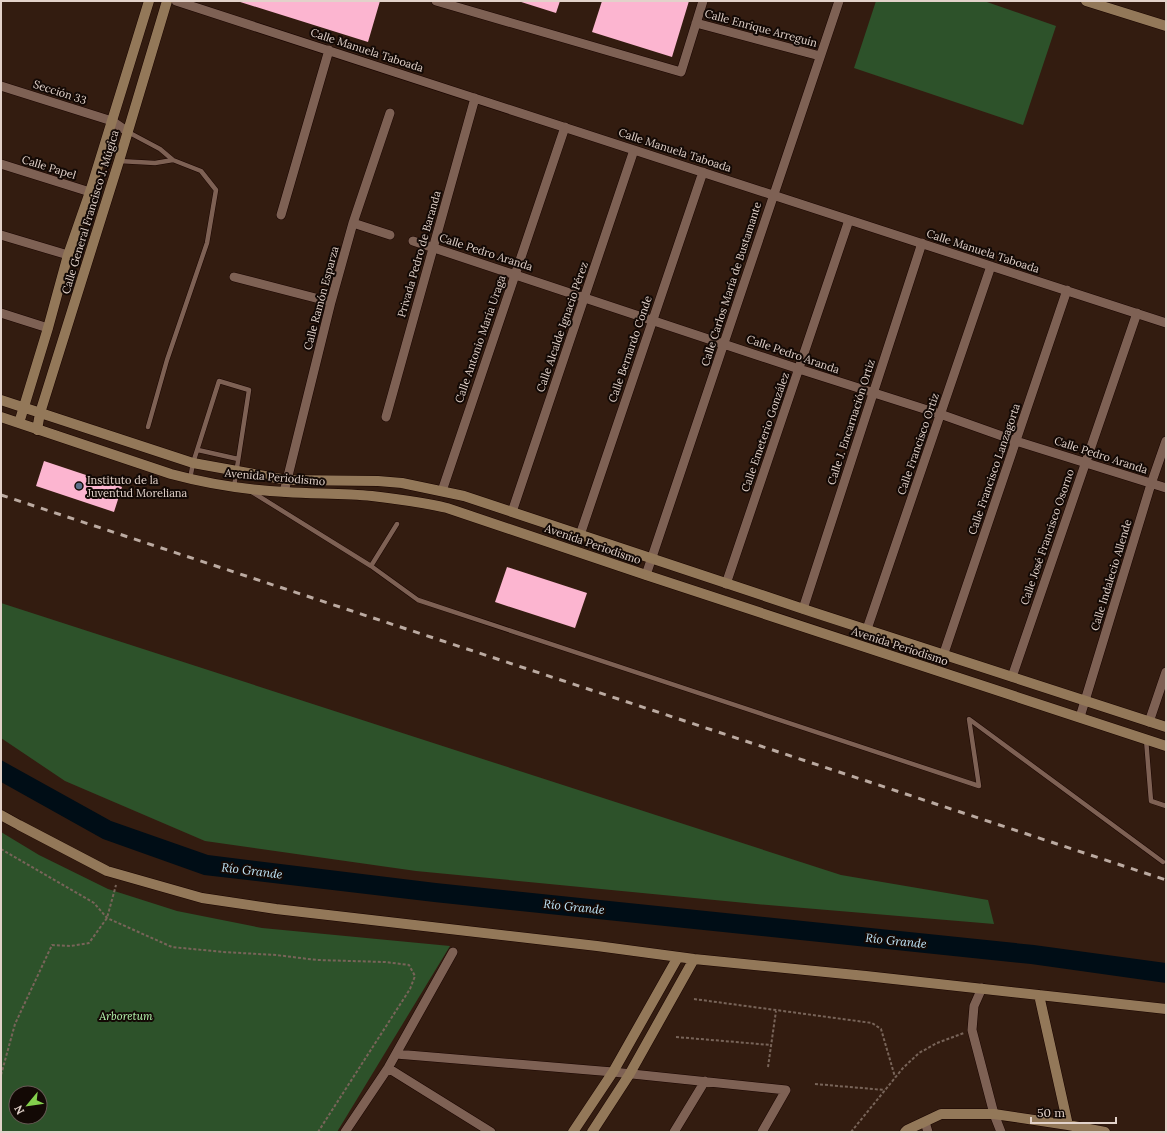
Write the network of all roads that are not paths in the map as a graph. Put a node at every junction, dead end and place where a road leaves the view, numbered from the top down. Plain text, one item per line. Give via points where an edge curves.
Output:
1 (149, 1) edge
2 (167, 1) edge
3 (176, 1) edge
4 (436, 1) edge
5 (703, 1) edge
6 (839, 1) edge
7 (1086, 1) edge
8 (696, 23) junction
9 (1166, 26) edge
10 (328, 50) junction
11 (820, 56) junction
12 (1, 86) edge
13 (475, 98) junction
14 (390, 113) dead end
15 (112, 121) junction
16 (565, 127) junction
17 (128, 132) junction
18 (634, 150) junction
19 (173, 160) junction
20 (120, 161) junction
21 (1, 164) edge
22 (702, 172) junction
23 (90, 192) junction
24 (773, 195) junction
25 (281, 215) dead end
26 (849, 220) junction
27 (353, 223) junction
28 (1, 235) edge
29 (390, 235) dead end
30 (413, 241) dead end
31 (922, 243) junction
32 (433, 247) junction
33 (68, 255) junction
34 (991, 266) junction
35 (515, 274) junction
36 (234, 277) dead end
37 (1067, 290) junction
38 (585, 297) junction
39 (331, 302) junction
40 (1, 313) edge
41 (1137, 313) junction
42 (653, 319) junction
43 (1166, 323) edge
44 (48, 328) junction
45 (724, 343) junction
46 (799, 369) junction
47 (873, 393) junction
48 (1, 400) edge
49 (24, 408) junction
50 (40, 413) junction
51 (940, 414) junction
52 (1, 417) edge
53 (386, 417) dead end
54 (19, 423) junction
55 (148, 427) dead end
56 (38, 430) junction
57 (1016, 441) junction
58 (1166, 441) edge
59 (198, 450) junction
60 (238, 459) junction
61 (193, 463) junction
62 (1085, 463) junction
63 (236, 472) junction
64 (190, 479) junction
65 (287, 480) junction
66 (1151, 484) junction
67 (234, 487) junction
68 (248, 488) junction
69 (1166, 488) edge
70 (442, 491) junction
71 (284, 492) junction
72 (512, 512) junction
73 (397, 524) dead end
74 (580, 535) junction
75 (652, 558) junction
76 (370, 566) junction
77 (646, 575) junction
78 (726, 584) junction
79 (803, 609) junction
80 (867, 629) junction
81 (943, 656) junction
82 (1166, 672) edge
83 (1012, 677) junction
84 (1084, 701) junction
85 (1080, 717) junction
86 (1149, 722) junction
87 (1166, 727) edge
88 (1146, 739) junction
89 (1166, 746) edge
90 (1166, 806) edge
91 (1, 815) edge
92 (1163, 862) dead end
93 (453, 952) dead end
94 (678, 957) junction
95 (694, 959) junction
96 (671, 970) junction
97 (687, 973) junction
98 (982, 988) junction
99 (1039, 995) junction
100 (1166, 1009) edge
101 (396, 1054) junction
102 (388, 1068) junction
103 (613, 1072) junction
104 (629, 1075) junction
105 (705, 1081) junction
106 (994, 1114) junction
107 (925, 1122) junction
108 (1069, 1128) edge
109 (345, 1132) edge
110 (491, 1132) edge
111 (573, 1132) edge
112 (592, 1132) edge
113 (674, 1132) edge
114 (762, 1132) edge
115 (905, 1132) edge
116 (928, 1132) edge
117 (1001, 1132) edge
118 (1105, 1132) edge

1 - 15 street, Calle General Francisco J. Múgica
2 - 17 street, Calle General Francisco J. Múgica
3 - 10 street, Calle Manuela Taboada
4 - 8 street via 681,72
5 - 8 street
6 - 11 street, Calle Carlos María de Bustamante
7 - 9 street
8 - 11 street, Calle Enrique Arreguín
10 - 13 street, Calle Manuela Taboada
10 - 25 street
11 - 24 street, Calle Carlos María de Bustamante
12 - 15 street, Sección 33
13 - 16 street, Calle Manuela Taboada
13 - 32 street, Privada Pedro de Baranda
14 - 27 street, Calle Ramón Esparza
15 - 17 street, Sección 33
15 - 23 street, Calle General Francisco J. Múgica
16 - 18 street, Calle Manuela Taboada
16 - 35 street, Calle Antonio María Uraga
17 - 19 lane via 160,149
17 - 20 street, Calle General Francisco J. Múgica
18 - 22 street, Calle Manuela Taboada
18 - 38 street, Calle Alcalde Ignacio Pérez
19 - 20 lane via 156,163
19 - 55 lane via 201,171 216,190 207,243 167,360
20 - 50 street, Calle General Francisco J. Múgica
21 - 23 street, Calle Papel
22 - 24 street, Calle Manuela Taboada
22 - 42 street, Calle Bernardo Conde
23 - 33 street, Calle General Francisco J. Múgica
24 - 26 street, Calle Manuela Taboada
24 - 45 street, Calle Carlos María de Bustamante
26 - 31 street, Calle Manuela Taboada
26 - 46 street, Calle Emeterio González
27 - 29 street
27 - 39 street, Calle Ramón Esparza
28 - 33 street
30 - 32 street, Calle Pedro Aranda
31 - 34 street, Calle Manuela Taboada
31 - 47 street, Calle J. Encarnación Ortiz
32 - 35 street, Calle Pedro Aranda
32 - 53 street, Privada Pedro de Baranda
33 - 44 street, Calle General Francisco J. Múgica
34 - 37 street, Calle Manuela Taboada
34 - 51 street, Calle Francisco Ortiz
35 - 38 street, Calle Pedro Aranda
35 - 70 street, Calle Antonio María Uraga
36 - 39 street
37 - 41 street, Calle Manuela Taboada
37 - 57 street, Calle Francisco Lanzagorta
38 - 42 street, Calle Pedro Aranda
38 - 72 street, Calle Alcalde Ignacio Pérez
39 - 65 street, Calle Ramón Esparza
40 - 44 street
41 - 43 street, Calle Manuela Taboada
41 - 62 street, Calle José Francisco Osorno
42 - 45 street, Calle Pedro Aranda
42 - 74 street, Calle Bernardo Conde
44 - 49 street, Calle General Francisco J. Múgica
45 - 46 street, Calle Pedro Aranda
45 - 75 street, Calle Carlos María de Bustamante
46 - 47 street, Calle Pedro Aranda
46 - 78 street, Calle Emeterio González
47 - 51 street, Calle Pedro Aranda
47 - 79 street, Calle J. Encarnación Ortiz
48 - 49 street, Avenida Periodismo
49 - 50 street, Avenida Periodismo
49 - 54 street, Calle General Francisco J. Múgica
50 - 56 street, Calle General Francisco J. Múgica
50 - 61 street, Avenida Periodismo
51 - 57 street, Calle Pedro Aranda
51 - 80 street, Calle Francisco Ortiz
52 - 54 street, Avenida Periodismo
54 - 56 street, Avenida Periodismo
56 - 64 street, Avenida Periodismo
57 - 62 street, Calle Pedro Aranda
57 - 81 street, Calle Francisco Lanzagorta
58 - 66 street, Calle Indalecio Allende
59 - 60 lane
59 - 60 lane via 220,381 249,390
59 - 61 lane
60 - 63 lane
61 - 63 street, Avenida Periodismo
61 - 64 lane
62 - 66 street, Calle Pedro Aranda
62 - 83 street, Calle José Francisco Osorno
63 - 65 street, Avenida Periodismo
63 - 67 lane
64 - 67 street, Avenida Periodismo
65 - 70 street, Avenida Periodismo via 378,481
65 - 71 street, Calle Ramón Esparza
66 - 69 street, Calle Pedro Aranda
66 - 84 street, Calle Indalecio Allende
67 - 68 street, Avenida Periodismo
68 - 71 street, Avenida Periodismo
68 - 76 lane
70 - 72 street, Avenida Periodismo
71 - 77 street, Avenida Periodismo via 370,496 447,508
72 - 74 street, Avenida Periodismo
73 - 76 lane
74 - 75 street, Avenida Periodismo
75 - 77 street, Calle Carlos María de Bustamante
75 - 78 street, Avenida Periodismo
76 - 92 lane via 418,600 979,786 969,719
77 - 85 street, Avenida Periodismo
78 - 79 street, Avenida Periodismo
79 - 80 street, Avenida Periodismo
80 - 81 street, Avenida Periodismo
81 - 83 street, Avenida Periodismo
82 - 86 street
83 - 84 street, Avenida Periodismo
84 - 85 street, Calle Indalecio Allende
84 - 86 street, Avenida Periodismo
85 - 88 street, Avenida Periodismo
86 - 87 street, Avenida Periodismo
88 - 89 street, Avenida Periodismo
88 - 90 lane via 1151,801
91 - 94 street via 107,871 202,898
93 - 101 street
94 - 95 street
94 - 96 street
95 - 97 street
95 - 98 street
96 - 97 street
96 - 103 street
97 - 104 street
98 - 99 street
98 - 106 street via 974,1006 972,1030
99 - 100 street
99 - 108 street
101 - 102 street
101 - 103 street
102 - 109 street
102 - 110 street
103 - 104 street
103 - 111 street
104 - 105 street
104 - 112 street
105 - 113 street
105 - 114 street via 786,1090
106 - 107 street via 941,1114
106 - 108 street
106 - 117 street
107 - 115 street
107 - 116 street
108 - 118 street

